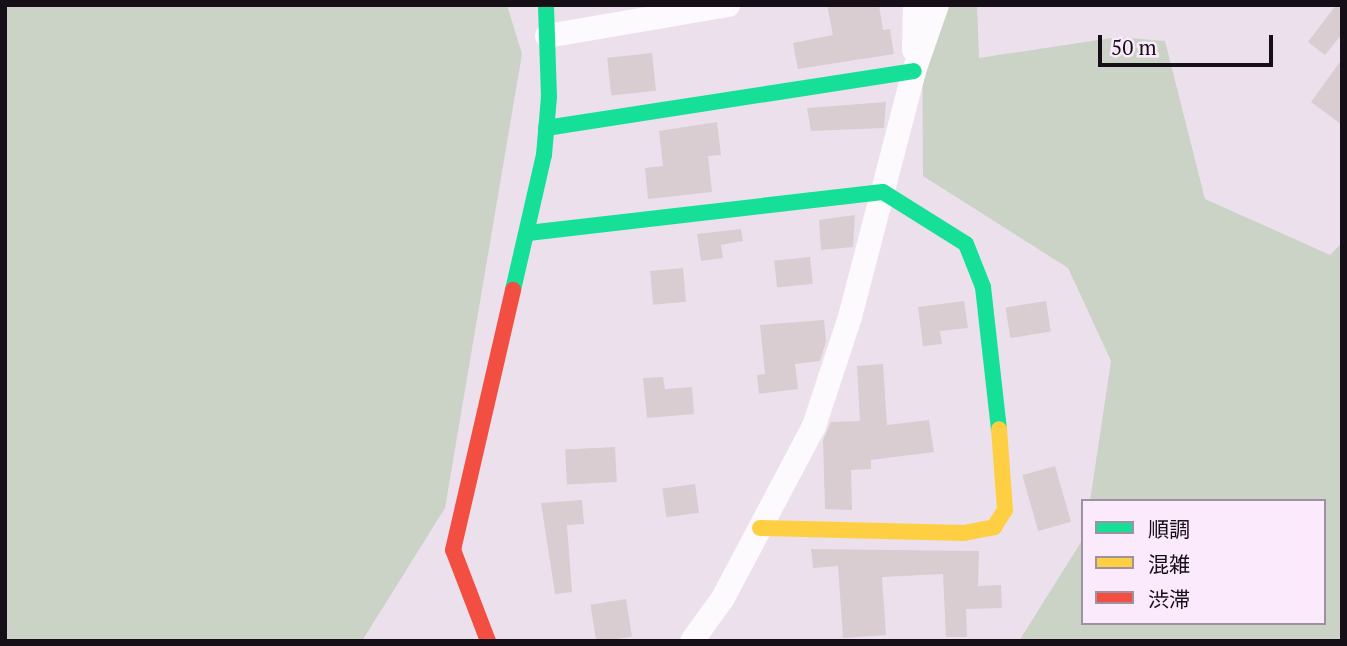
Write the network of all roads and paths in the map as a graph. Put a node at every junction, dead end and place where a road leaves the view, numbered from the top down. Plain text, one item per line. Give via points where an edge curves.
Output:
1 (546, 5) edge
2 (728, 5) edge
3 (915, 5) edge
4 (937, 5) edge
5 (547, 36) junction
6 (914, 71) junction
7 (546, 128) junction
8 (883, 192) junction
9 (528, 233) junction
10 (760, 528) junction
11 (700, 640) edge
12 (488, 641) edge

1 - 5 street
2 - 5 street
3 - 6 street
4 - 6 street
5 - 7 street
6 - 7 street
6 - 8 street
7 - 9 street
8 - 9 street
8 - 10 street via 850,317 814,426
8 - 10 street via 966,244 982,287 1005,510 994,527 964,533
9 - 12 street via 453,550
10 - 11 street

